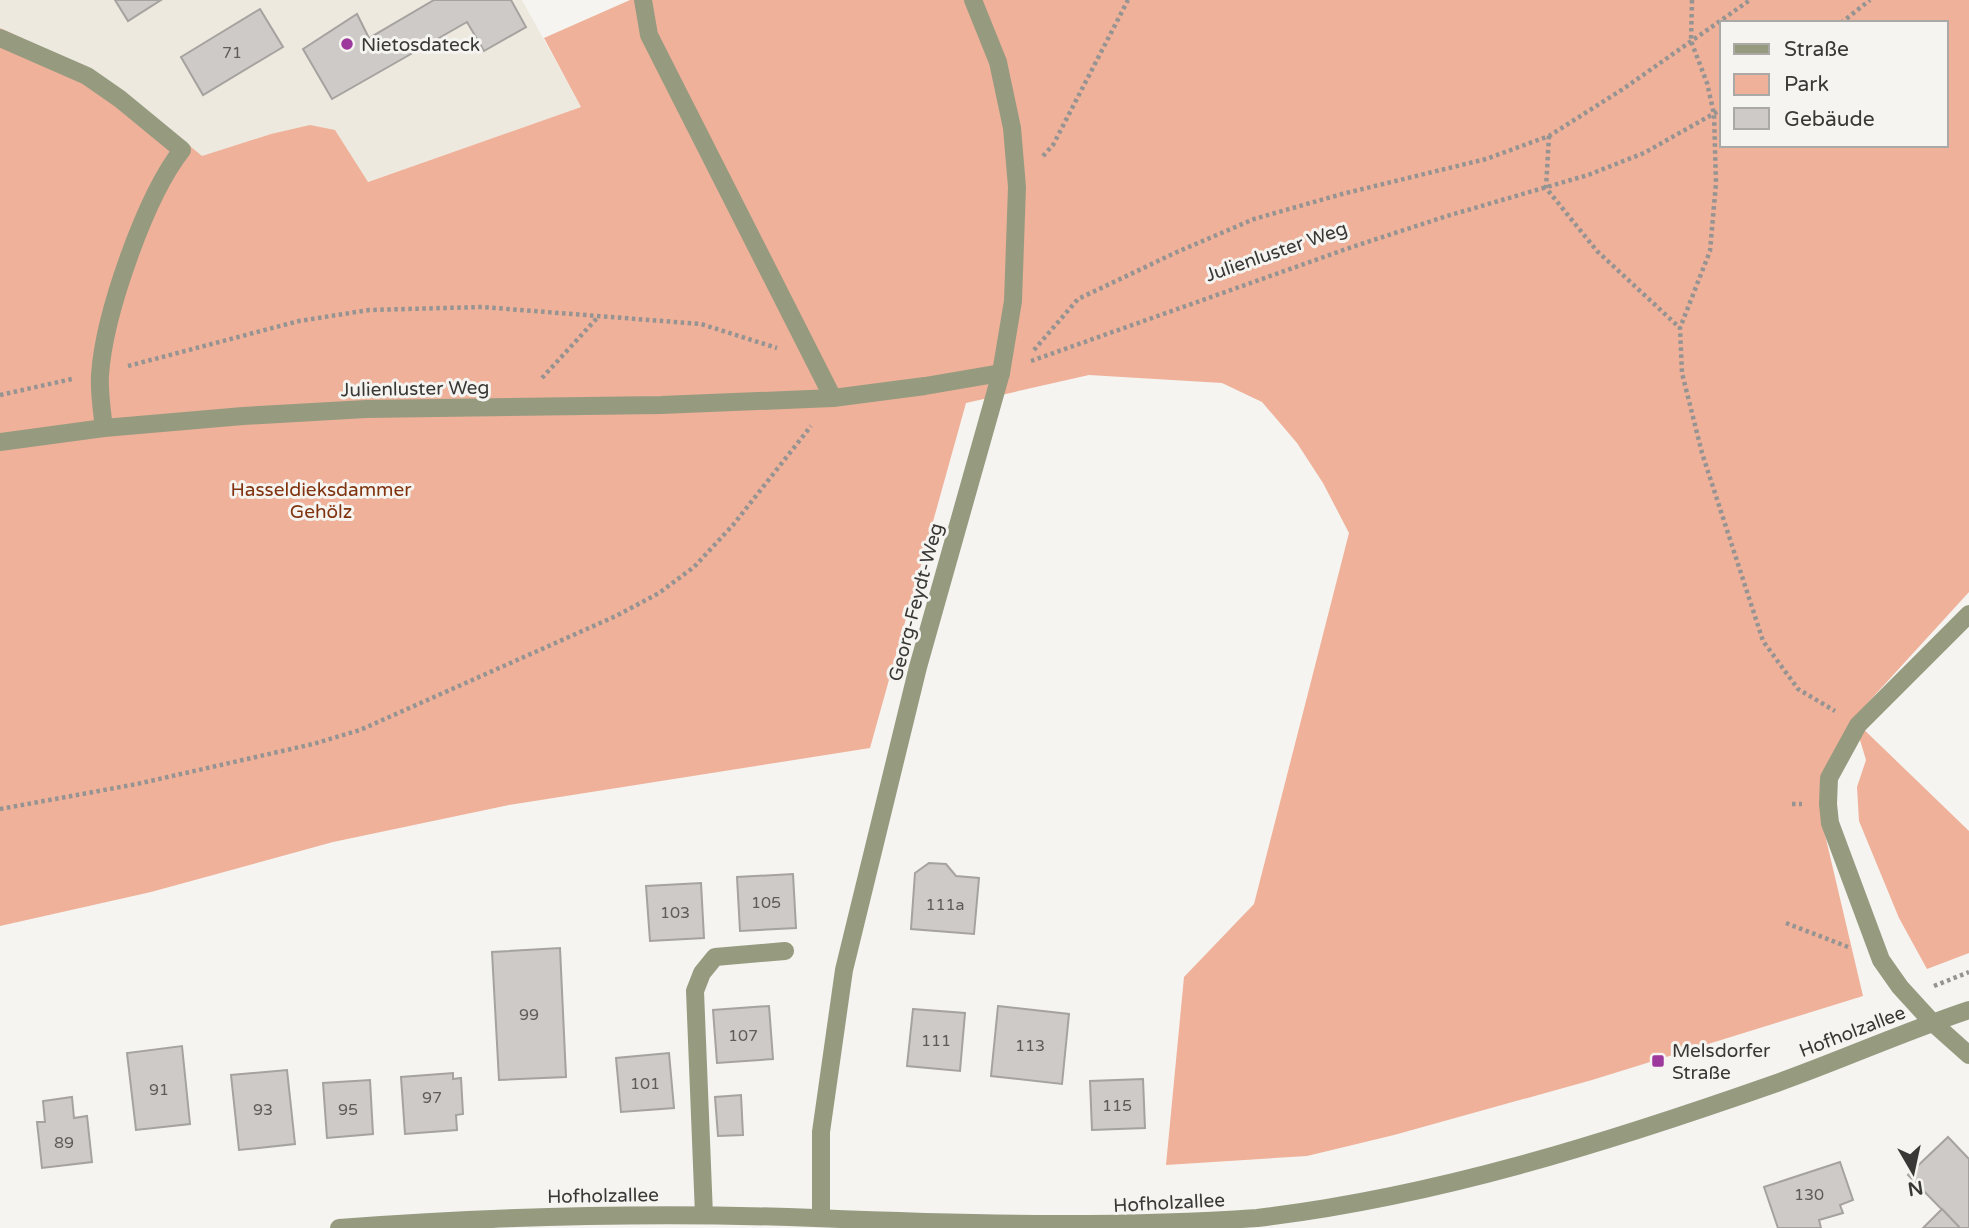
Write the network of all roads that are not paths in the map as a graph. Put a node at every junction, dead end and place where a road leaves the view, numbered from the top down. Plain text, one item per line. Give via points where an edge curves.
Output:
1 (643, 0) edge
2 (973, 0) edge
3 (0, 38) edge
4 (1001, 373) junction
5 (833, 398) junction
6 (104, 428) junction
7 (0, 442) edge
8 (1969, 614) edge
9 (785, 951) dead end
10 (1969, 1010) edge
11 (1932, 1022) junction
12 (1969, 1055) edge
13 (704, 1215) junction
14 (831, 1222) edge
15 (340, 1228) edge

1 - 5 street via 649,35
2 - 4 street, Georg-Feydt-Weg via 998,62 1012,128 1017,187 1013,301
3 - 6 street via 88,76 182,150 168,168 143,223 112,310 100,373
4 - 5 street, Julienluster Weg
4 - 14 street, Georg-Feydt-Weg via 918,667 844,970 821,1132
5 - 6 street, Julienluster Weg via 366,409
6 - 7 street, Julienluster Weg
8 - 11 street via 1858,725 1829,778 1830,823 1881,960
9 - 13 street via 715,957 695,990
10 - 11 street, Hofholzallee
11 - 12 street
11 - 14 street, Hofholzallee via 1778,1082 1531,1163 1321,1209 1166,1224 1042,1227
13 - 14 street, Hofholzallee
13 - 15 street, Hofholzallee via 611,1214

